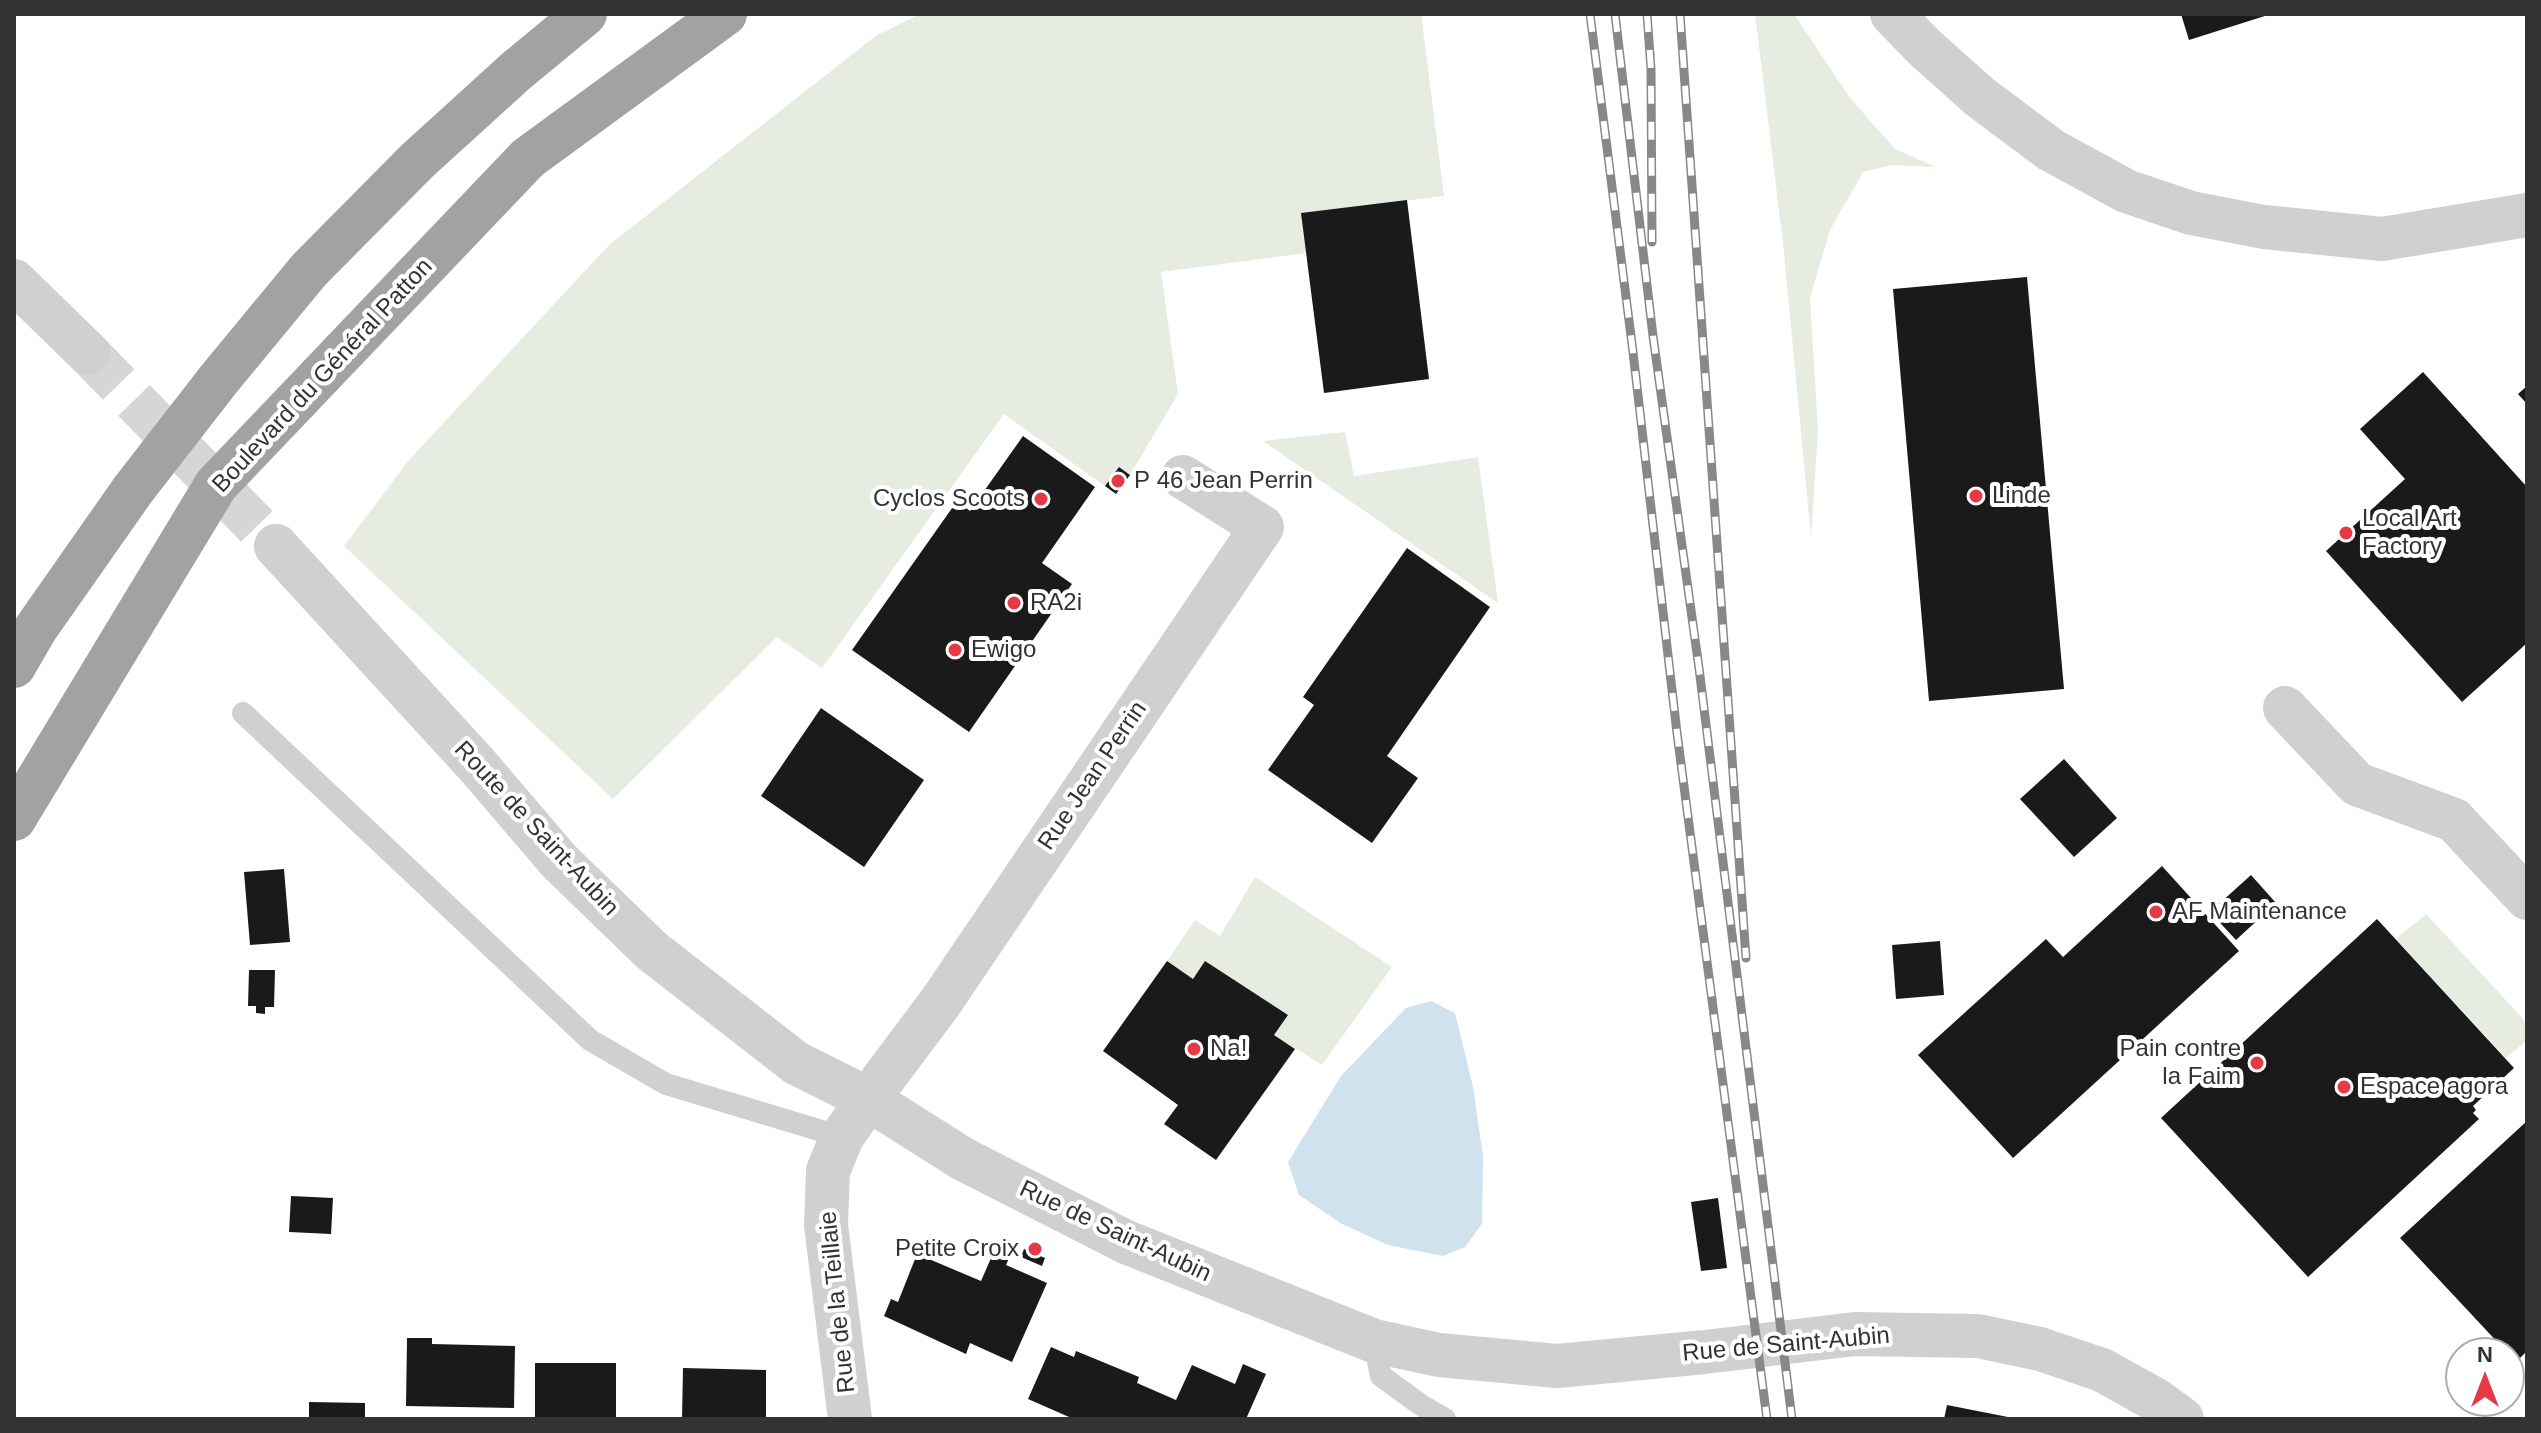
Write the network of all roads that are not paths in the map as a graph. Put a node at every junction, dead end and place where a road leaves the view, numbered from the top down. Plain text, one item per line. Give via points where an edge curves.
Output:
1 (585, 14) edge
2 (725, 14) edge
3 (1892, 14) edge
4 (2527, 215) edge
5 (14, 281) edge
6 (88, 353) tunnel mouth
7 (1183, 477) dead end
8 (276, 546) tunnel mouth
9 (14, 666) edge
10 (2285, 708) dead end
11 (243, 713) dead end
12 (14, 819) edge
13 (2527, 898) edge
14 (868, 1099) junction
15 (842, 1137) junction
16 (1374, 1341) junction
17 (850, 1419) edge
18 (1445, 1419) edge
19 (2182, 1419) edge

1 - 9 highway via 417,161 309,270 132,491
2 - 12 highway, Boulevard du Général Patton via 528,158 216,485
3 - 4 street via 1980,97 2051,150 2126,191 2191,213 2264,227 2382,239
5 - 6 street
7 - 14 street, Rue Jean Perrin via 1262,527 940,1003
8 - 14 street, Route de Saint-Aubin via 559,861 652,951 796,1063
10 - 13 street via 2357,784 2454,820
11 - 15 lane via 590,1040 666,1084
14 - 15 street, Rue de la Teillaie
14 - 16 street, Rue de Saint-Aubin via 963,1159 1126,1242
15 - 17 street, Rue de la Teillaie via 828,1171 826,1225
16 - 18 lane via 1381,1376
16 - 19 street, Rue de Saint-Aubin via 1439,1355 1557,1366 1855,1334 1978,1336 2102,1370

